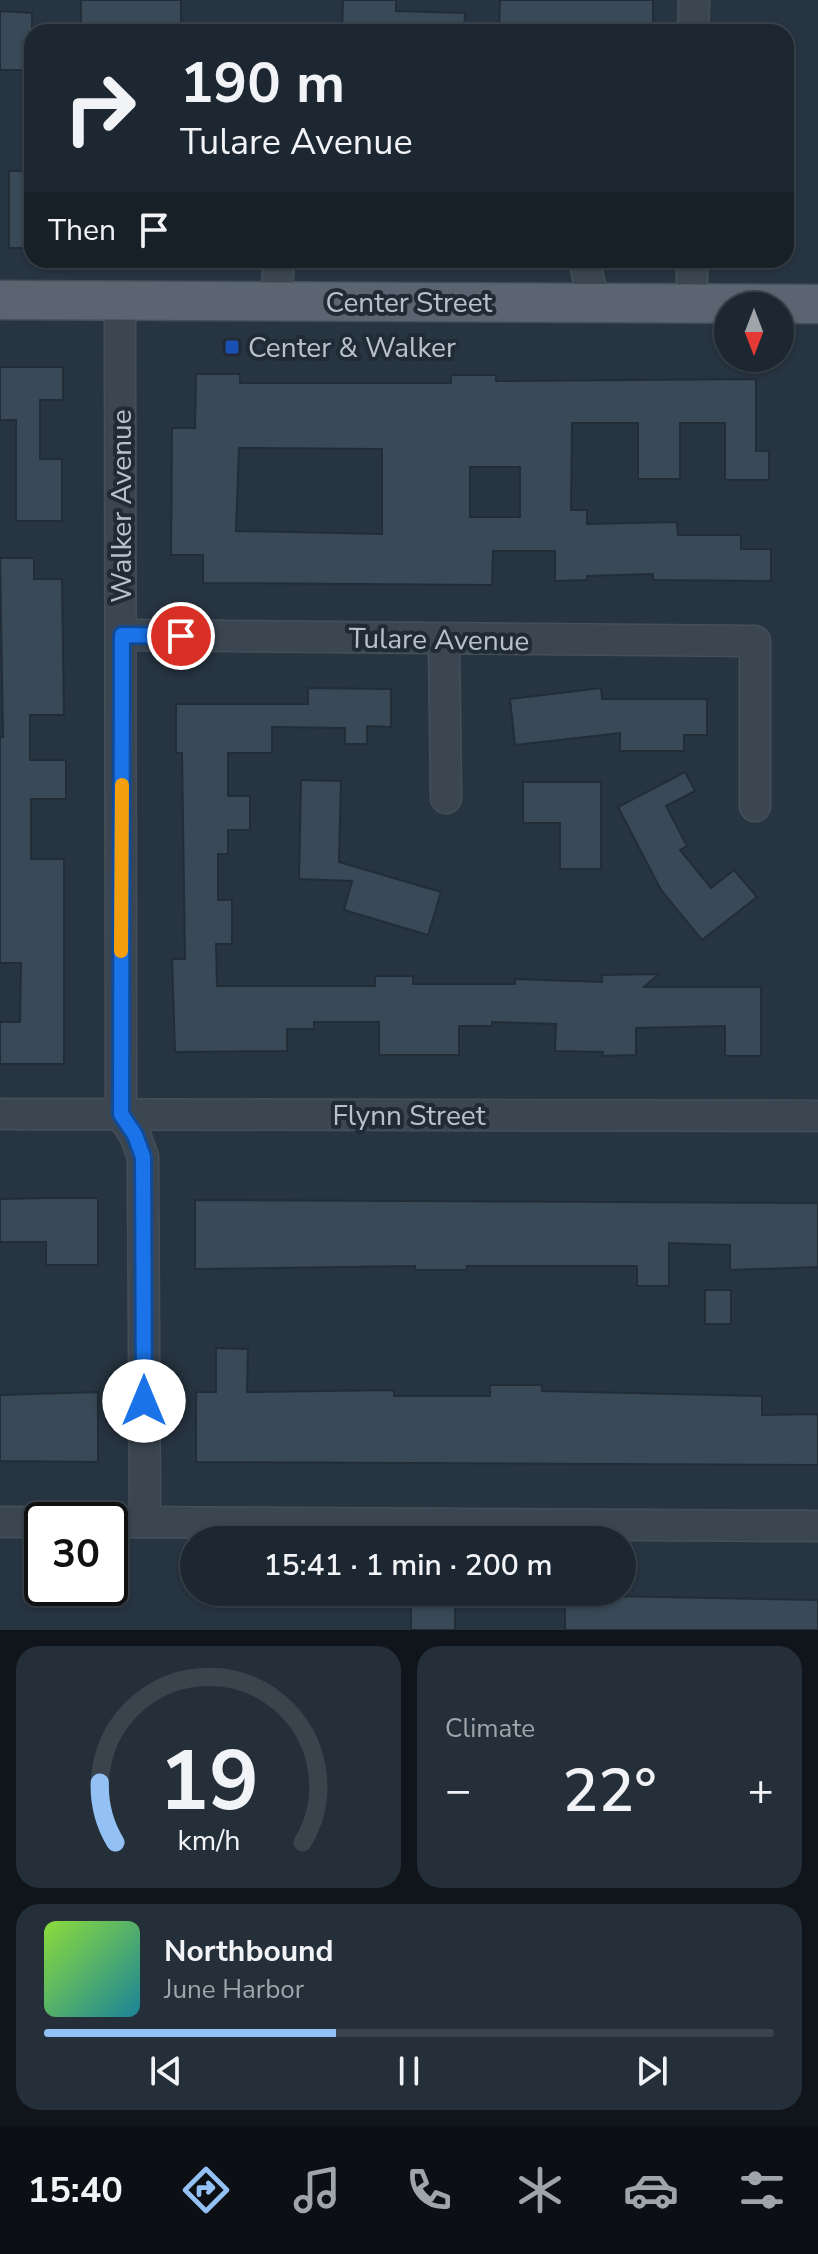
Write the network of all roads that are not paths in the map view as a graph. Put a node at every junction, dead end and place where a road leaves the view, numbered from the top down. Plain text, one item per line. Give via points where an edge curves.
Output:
1 (694, 0) edge
2 (693, 24) edge
3 (278, 268) edge
4 (586, 268) edge
5 (692, 268) edge
6 (0, 300) edge
7 (120, 300) junction
8 (276, 301) junction
9 (594, 303) junction
10 (692, 303) junction
11 (818, 304) edge
12 (122, 635) junction
13 (444, 640) junction
14 (446, 798) dead end
15 (755, 806) dead end
16 (0, 1114) edge
17 (121, 1114) junction
18 (818, 1116) edge
19 (0, 1522) edge
20 (24, 1522) edge
21 (128, 1522) edge
22 (145, 1522) junction
23 (818, 1526) edge

1 - 2 street
3 - 8 street
4 - 9 street
5 - 10 street
6 - 7 main road, Center Street
7 - 8 main road, Center Street
7 - 12 street, Walker Avenue
8 - 9 main road, Center Street
9 - 10 main road, Center Street
10 - 11 main road, Center Street
12 - 13 street, Tulare Avenue
12 - 17 street, Walker Avenue
13 - 14 street
13 - 15 street, Tulare Avenue via 755,641
16 - 17 street, Flynn Street
17 - 18 street, Flynn Street
17 - 22 street, Walker Avenue via 143,1157
19 - 20 street
21 - 22 street
22 - 23 street

